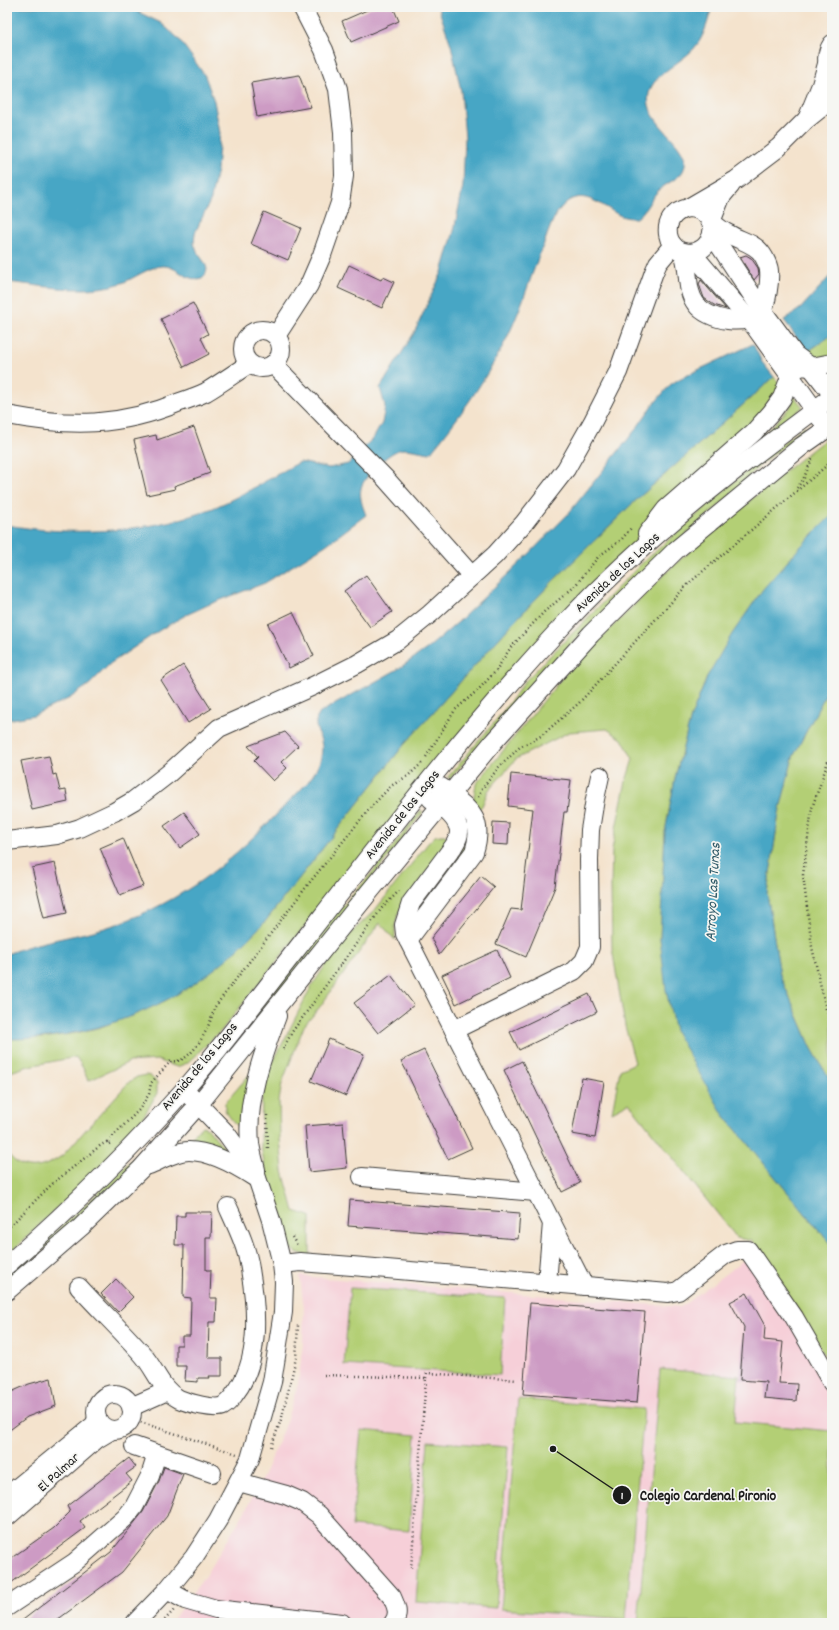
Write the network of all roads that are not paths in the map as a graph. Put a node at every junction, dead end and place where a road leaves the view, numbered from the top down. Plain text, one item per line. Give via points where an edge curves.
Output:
1 (302, 7) edge
2 (832, 44) edge
3 (830, 68) edge
4 (832, 99) edge
5 (806, 120) junction
6 (736, 180) junction
7 (688, 208) junction
8 (711, 228) junction
9 (683, 250) junction
10 (758, 318) junction
11 (276, 336) junction
12 (832, 363) edge
13 (249, 364) junction
14 (273, 364) junction
15 (789, 366) junction
16 (811, 367) junction
17 (832, 394) edge
18 (832, 397) edge
19 (814, 410) junction
20 (7, 415) edge
21 (830, 426) edge
22 (623, 565) junction
23 (472, 576) junction
24 (560, 668) junction
25 (600, 776) dead end
26 (426, 785) junction
27 (445, 800) junction
28 (469, 812) junction
29 (457, 826) junction
30 (7, 841) edge
31 (337, 932) junction
32 (408, 940) junction
33 (282, 1001) junction
34 (454, 1030) junction
35 (183, 1090) junction
36 (199, 1104) junction
37 (141, 1169) junction
38 (257, 1177) junction
39 (362, 1177) dead end
40 (536, 1192) junction
41 (228, 1207) dead end
42 (552, 1222) junction
43 (282, 1264) junction
44 (7, 1265) edge
45 (547, 1283) junction
46 (584, 1286) junction
47 (79, 1287) dead end
48 (7, 1291) edge
49 (832, 1383) edge
50 (167, 1391) junction
51 (131, 1413) junction
52 (97, 1419) junction
53 (112, 1430) junction
54 (134, 1446) dead end
55 (157, 1454) junction
56 (212, 1473) dead end
57 (239, 1482) junction
58 (7, 1496) edge
59 (7, 1518) edge
60 (167, 1590) junction
61 (7, 1607) edge
62 (135, 1623) edge
63 (342, 1623) edge
64 (393, 1623) edge

1 - 11 street via 324,50 338,89 343,132 344,176 340,203 320,261 309,285
2 - 3 street via 827,56
3 - 5 street
4 - 5 street
5 - 6 street via 778,148
6 - 7 street
6 - 8 street via 721,197
7 - 8 street via 699,209 704,213
7 - 9 street via 681,209 670,219 667,232
8 - 9 street via 710,241 705,247 699,251
8 - 10 street
8 - 10 street via 755,247 762,254 769,270 765,302
9 - 10 street
9 - 10 street via 691,297 697,306 707,315 720,319
9 - 23 street via 658,263 618,372 566,469 524,523
10 - 15 street
11 - 13 street via 259,329 248,335 242,346
11 - 14 street via 281,348
12 - 16 street
13 - 14 street via 261,368
13 - 20 street via 205,392 164,409 129,419 72,424 41,422
14 - 23 street via 385,478
15 - 16 street
15 - 19 street
15 - 22 street via 782,398 771,413 754,432 666,509
16 - 17 street
18 - 19 street, Avenida de los Lagos
19 - 21 street
19 - 22 street, Avenida de los Lagos via 702,496
21 - 24 street, Avenida de los Lagos via 676,550 612,612
22 - 26 street, Avenida de los Lagos via 564,624 484,714
23 - 30 street via 398,640 319,683 219,728 168,774 114,812 80,828 57,835
24 - 27 street, Avenida de los Lagos
24 - 28 street via 514,729 476,772 469,785
25 - 34 street via 590,830 590,947 584,961 574,971
26 - 27 street
26 - 35 street, Avenida de los Lagos
27 - 28 street
27 - 29 street
27 - 31 street, Avenida de los Lagos
28 - 32 street via 474,816 478,828 474,852
29 - 31 street via 448,824 432,828 372,902
29 - 32 street via 458,838 454,847 411,903 406,914 404,925
31 - 33 street, Avenida de los Lagos
32 - 34 street
33 - 36 street, Avenida de los Lagos
33 - 38 street via 263,1055 251,1112 250,1142
34 - 40 street
35 - 36 street
35 - 44 street, Avenida de los Lagos via 58,1220
36 - 37 street, Avenida de los Lagos
36 - 38 street via 226,1133
37 - 38 street via 168,1156 189,1150 217,1156
37 - 48 street, Avenida de los Lagos via 81,1227
38 - 43 street
39 - 40 street
40 - 42 street
41 - 50 street via 244,1243 251,1275 255,1335 252,1357 239,1388 224,1405 218,1407 184,1400
42 - 45 street
42 - 46 street
43 - 45 street via 300,1262
43 - 57 street via 283,1312 272,1382 249,1461
45 - 46 street
46 - 49 street via 668,1293 678,1291 726,1254 748,1250 794,1317
47 - 50 street via 144,1356
50 - 51 street, El Palmar
51 - 52 street via 129,1402 120,1395 108,1395 99,1402
51 - 53 street, El Palmar via 123,1428
52 - 53 street via 103,1427
52 - 58 street, El Palmar via 94,1425
53 - 59 street, El Palmar via 97,1439
54 - 55 street
55 - 56 street
55 - 61 street via 150,1476 134,1507 125,1518 74,1562
57 - 60 street via 194,1557
57 - 64 street via 286,1495 302,1502 319,1515 392,1597 397,1613
60 - 62 street
60 - 63 street via 185,1600 216,1609

